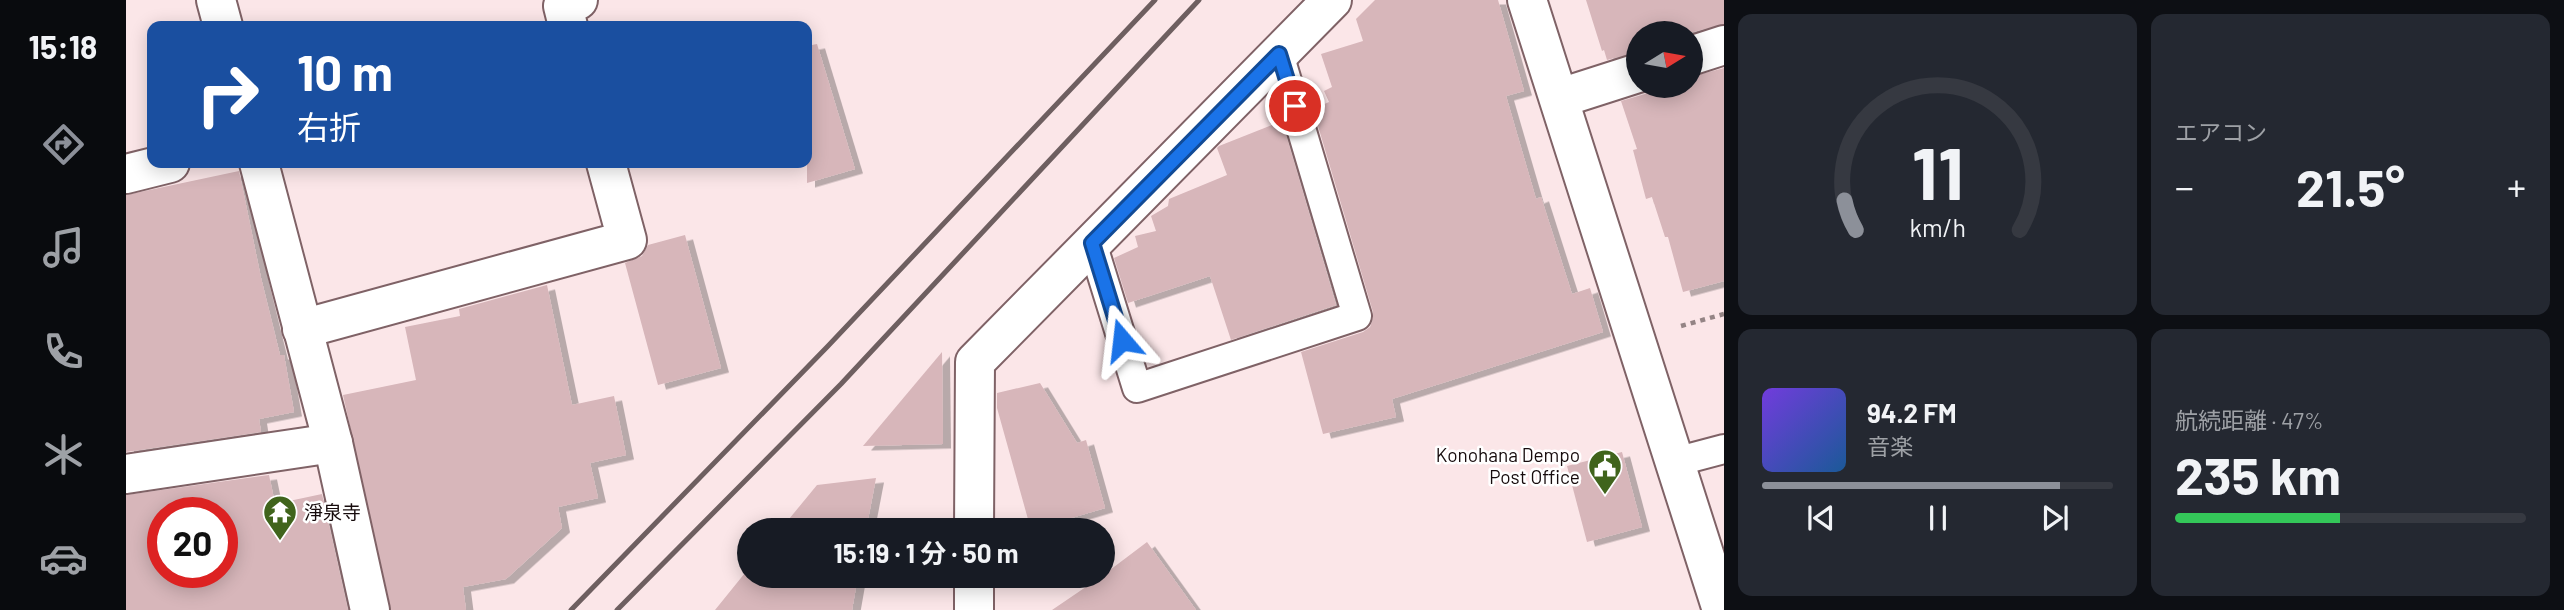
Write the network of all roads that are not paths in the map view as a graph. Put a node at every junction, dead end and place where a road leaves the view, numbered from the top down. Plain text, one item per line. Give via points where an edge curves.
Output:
1 (216, 0) edge
2 (578, 0) edge
3 (1332, 0) edge
4 (1527, 0) edge
5 (222, 21) edge
6 (567, 21) edge
7 (1724, 45) edge
8 (1703, 51) edge
9 (1279, 54) junction
10 (1626, 77) edge
11 (1560, 98) junction
12 (150, 168) edge
13 (260, 168) edge
14 (607, 168) edge
15 (126, 174) edge
16 (1092, 243) junction
17 (302, 329) junction
18 (333, 443) junction
19 (1724, 449) edge
20 (1675, 462) junction
21 (126, 474) edge
22 (974, 518) edge
23 (974, 588) edge
24 (370, 610) edge
25 (974, 610) edge
26 (1721, 610) edge

1 - 5 street
2 - 6 street via 563,6
3 - 9 street
4 - 11 street
7 - 8 street
9 - 16 street
9 - 16 lane via 1357,316 1137,388
10 - 11 street
11 - 20 street
12 - 15 street
13 - 17 street
14 - 17 street via 626,240
16 - 22 street via 975,362
17 - 18 street
18 - 21 street
18 - 24 street
19 - 20 lane
20 - 26 street
23 - 25 street

